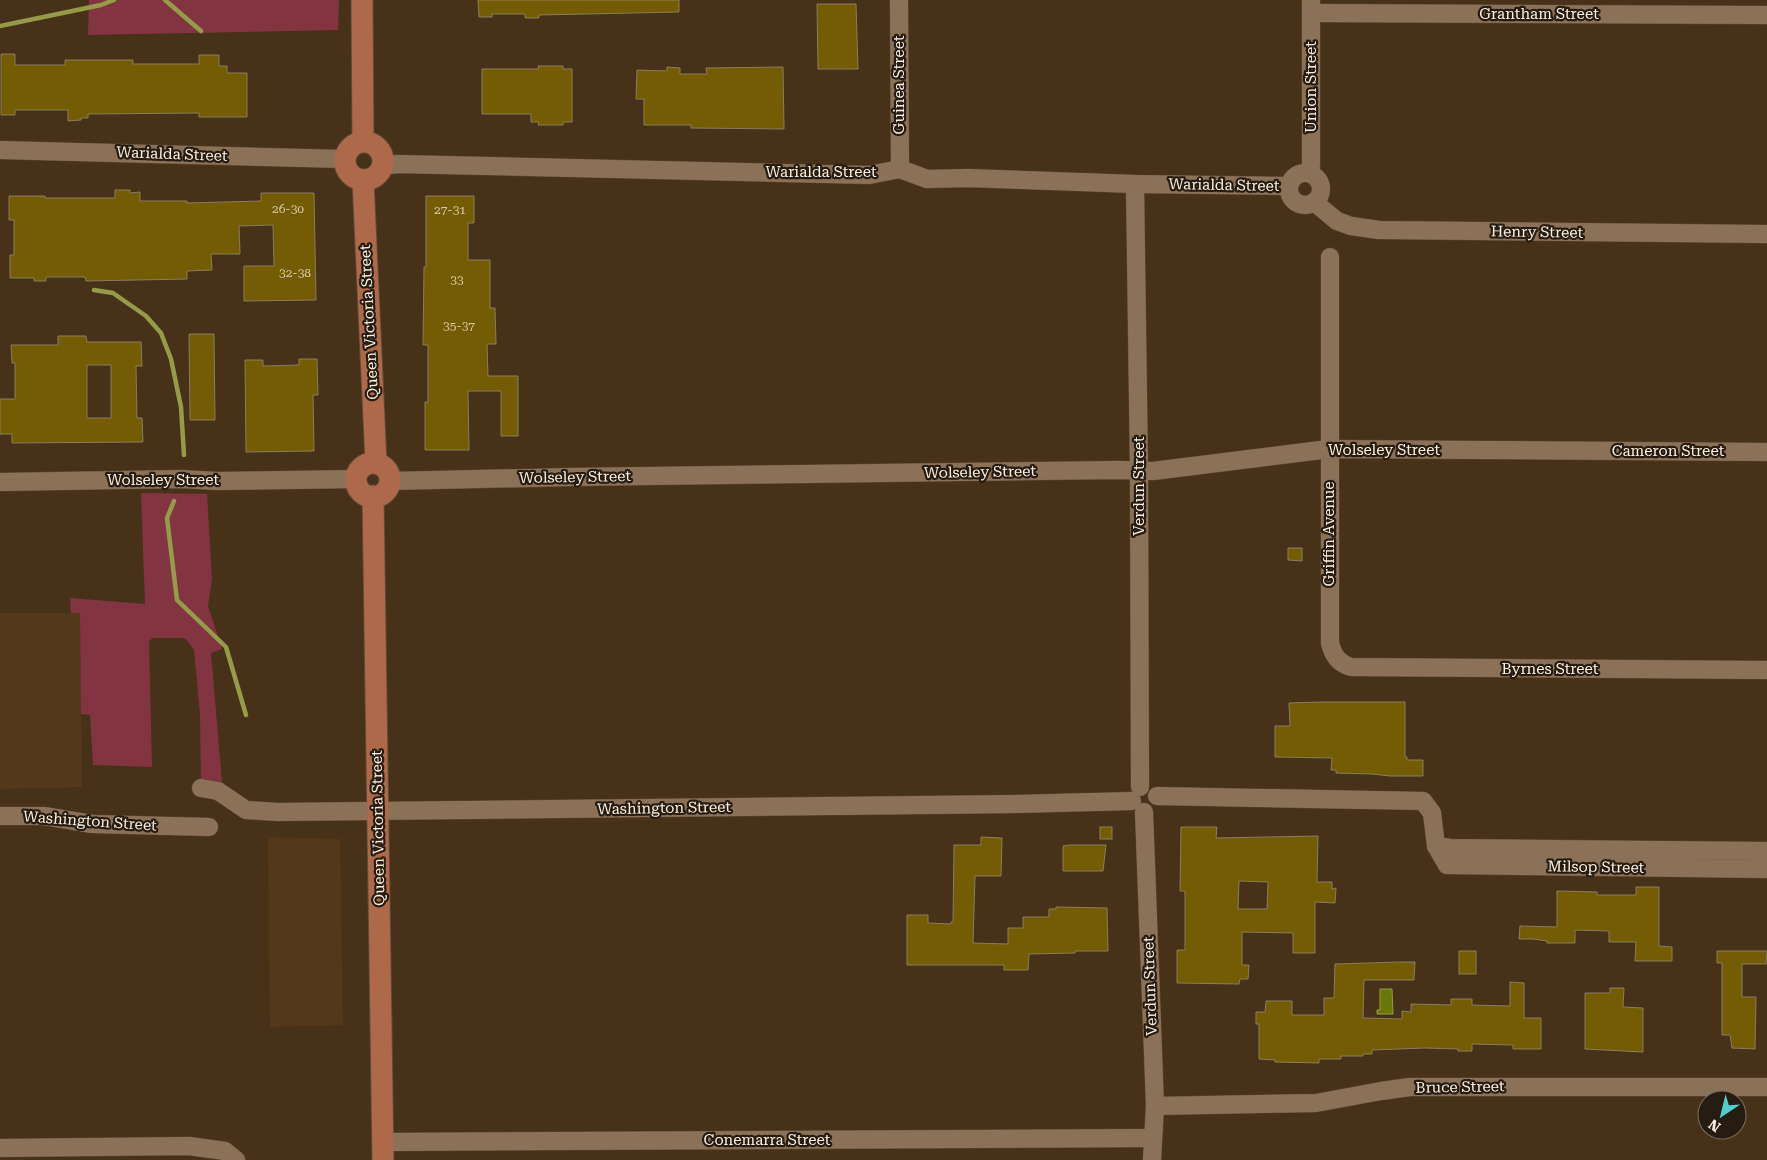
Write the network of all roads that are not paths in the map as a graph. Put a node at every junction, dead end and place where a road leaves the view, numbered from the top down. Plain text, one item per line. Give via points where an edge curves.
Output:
1 (362, 0) edge
2 (899, 0) edge
3 (1311, 7) edge
4 (1767, 15) edge
5 (363, 141) junction
6 (0, 150) edge
7 (344, 159) junction
8 (382, 166) junction
9 (900, 170) junction
10 (1310, 173) junction
11 (363, 180) junction
12 (1135, 184) junction
13 (1288, 186) junction
14 (1314, 202) junction
15 (1767, 234) edge
16 (1330, 257) dead end
17 (1329, 449) junction
18 (1568, 451) joint
19 (1767, 452) edge
20 (376, 463) junction
21 (1139, 470) junction
22 (356, 479) junction
23 (390, 481) junction
24 (0, 482) edge
25 (373, 496) junction
26 (1336, 659) joint
27 (1767, 670) edge
28 (201, 788) dead end
29 (1139, 800) junction
30 (377, 810) junction
31 (0, 816) edge
32 (209, 827) dead end
33 (1436, 846) junction
34 (1767, 851) edge
35 (1767, 868) edge
36 (1767, 1087) edge
37 (1154, 1106) junction
38 (1152, 1138) junction
39 (0, 1148) edge
40 (382, 1151) edge
41 (236, 1160) edge
42 (1152, 1160) edge

1 - 5 main road
2 - 9 street, Guinea Street
3 - 4 street, Grantham Street
3 - 10 street, Union Street
5 - 7 main road via 351,146
5 - 8 main road via 380,150
6 - 7 street, Warialda Street
7 - 11 main road via 351,176
8 - 9 street, Warialda Street via 869,175
8 - 11 main road via 375,177
9 - 12 street, Warialda Street via 927,179
10 - 13 street via 1294,176
10 - 14 street via 1318,179 1321,189
11 - 20 main road, Queen Victoria Street
12 - 13 street, Warialda Street
12 - 21 street, Verdun Street
13 - 14 street via 1296,203
14 - 15 street, Henry Street via 1337,221 1379,230
16 - 17 street, Griffin Avenue
17 - 18 street, Wolseley Street
17 - 21 street, Wolseley Street via 1154,471
17 - 26 street, Griffin Avenue via 1330,643
18 - 19 street, Cameron Street
20 - 22 main road via 361,467
20 - 23 main road via 387,470
21 - 23 street, Wolseley Street
21 - 29 street, Verdun Street
22 - 24 street, Wolseley Street
22 - 25 main road via 361,491
23 - 25 main road via 386,491
25 - 30 main road, Queen Victoria Street
26 - 27 street, Byrnes Street via 1351,667
28 - 30 street, Washington Street via 218,792 246,810
29 - 30 street, Washington Street
29 - 33 street, Milsop Street via 1150,811 1156,806 1157,796 1423,801 1432,812
29 - 37 street, Verdun Street
30 - 40 main road, Queen Victoria Street
31 - 32 street, Washington Street via 44,816 92,824
33 - 34 street, Milsop Street
33 - 35 street, Milsop Street via 1447,865
36 - 37 street, Bruce Street via 1410,1087 1316,1103
37 - 38 street, Verdun Street
38 - 40 street, Conemarra Street
38 - 42 street, Verdun Street
39 - 41 street via 190,1146 225,1151

